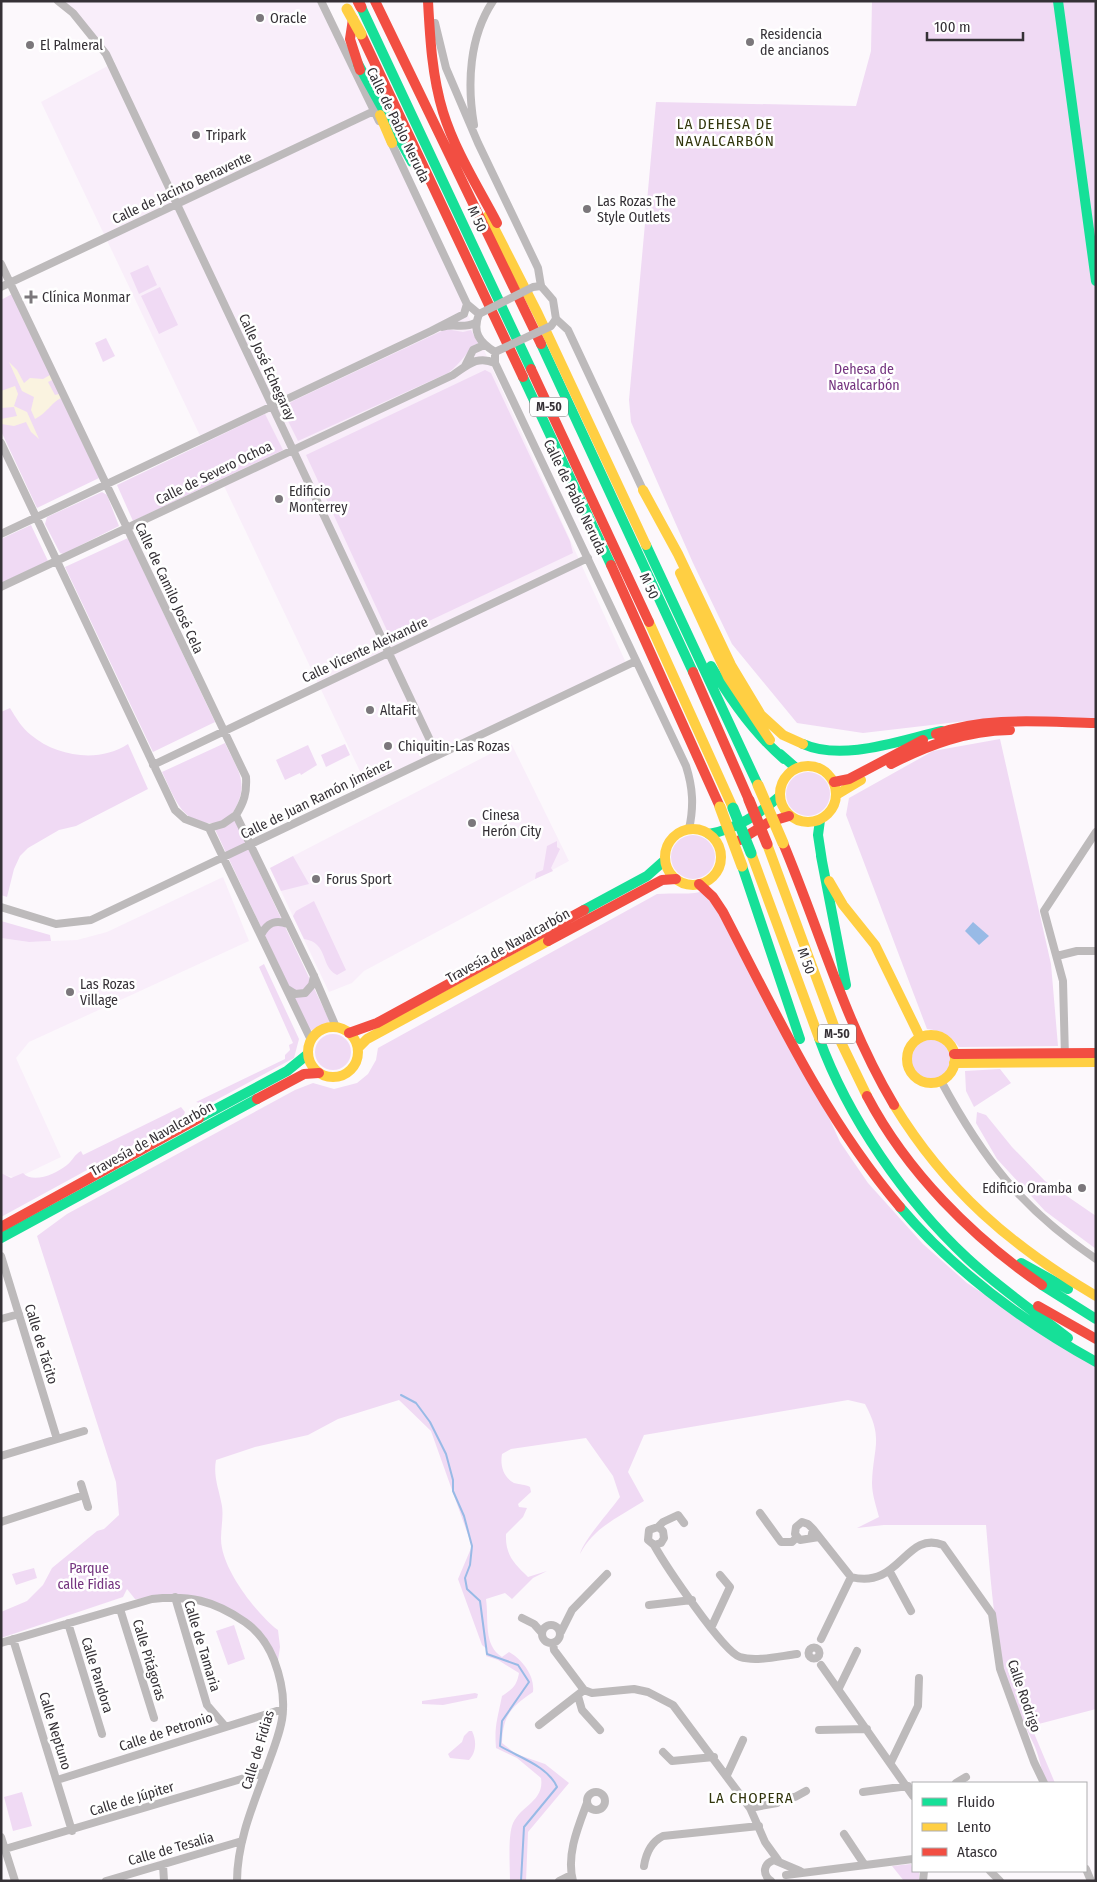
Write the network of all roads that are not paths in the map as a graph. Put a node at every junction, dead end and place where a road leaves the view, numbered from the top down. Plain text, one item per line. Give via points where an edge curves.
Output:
1 (58, 1) edge
2 (321, 1) edge
3 (375, 1) edge
4 (380, 1) edge
5 (429, 1) edge
6 (493, 1) edge
7 (1058, 1) edge
8 (359, 3) edge
9 (345, 5) edge
10 (358, 64) junction
11 (374, 111) junction
12 (477, 139) junction
13 (392, 143) junction
14 (176, 204) junction
15 (1, 264) edge
16 (474, 274) junction
17 (1096, 281) edge
18 (10, 283) junction
19 (524, 285) junction
20 (541, 286) junction
21 (1, 287) edge
22 (467, 304) junction
23 (479, 314) junction
24 (556, 319) junction
25 (476, 323) junction
26 (431, 331) junction
27 (484, 346) junction
28 (495, 352) junction
29 (495, 363) junction
30 (464, 368) junction
31 (272, 407) junction
32 (1, 443) edge
33 (292, 450) junction
34 (106, 485) junction
35 (643, 490) junction
36 (37, 519) junction
37 (636, 522) junction
38 (127, 529) junction
39 (1, 534) edge
40 (588, 558) junction
41 (58, 562) junction
42 (1, 587) edge
43 (388, 653) junction
44 (636, 661) junction
45 (1096, 723) edge
46 (1096, 730) edge
47 (223, 731) junction
48 (942, 731) junction
49 (437, 755) junction
50 (784, 759) junction
51 (153, 765) junction
52 (796, 768) junction
53 (834, 782) junction
54 (836, 795) junction
55 (780, 796) junction
56 (236, 815) junction
57 (789, 816) junction
58 (820, 820) junction
59 (209, 828) junction
60 (689, 829) junction
61 (1096, 832) edge
62 (709, 834) junction
63 (251, 844) junction
64 (721, 854) junction
65 (821, 856) junction
66 (223, 858) junction
67 (665, 860) junction
68 (676, 879) junction
69 (699, 884) junction
70 (1, 907) edge
71 (288, 924) junction
72 (261, 935) junction
73 (1096, 951) edge
74 (1057, 956) junction
75 (314, 976) junction
76 (287, 989) junction
77 (336, 1027) junction
78 (349, 1033) junction
79 (920, 1038) junction
80 (311, 1040) junction
81 (358, 1048) junction
82 (1096, 1053) edge
83 (308, 1054) junction
84 (1065, 1058) junction
85 (954, 1059) junction
86 (1096, 1062) edge
87 (319, 1073) junction
88 (941, 1081) junction
89 (892, 1102) junction
90 (852, 1143) junction
91 (905, 1185) junction
92 (946, 1204) junction
93 (1, 1227) edge
94 (1, 1238) edge
95 (1, 1256) edge
96 (1096, 1259) edge
97 (1096, 1296) edge
98 (1096, 1302) edge
99 (19, 1314) junction
100 (1, 1319) edge
101 (1096, 1319) edge
102 (1096, 1339) edge
103 (1096, 1355) edge
104 (1096, 1362) edge
105 (84, 1431) dead end
106 (57, 1439) junction
107 (1, 1456) edge
108 (81, 1484) dead end
109 (84, 1495) junction
110 (88, 1507) dead end
111 (760, 1513) dead end
112 (1, 1522) edge
113 (684, 1523) dead end
114 (658, 1527) junction
115 (814, 1535) junction
116 (797, 1537) junction
117 (654, 1544) junction
118 (890, 1572) junction
119 (608, 1574) dead end
120 (720, 1575) dead end
121 (851, 1577) junction
122 (174, 1597) junction
123 (692, 1600) junction
124 (649, 1604) dead end
125 (120, 1609) junction
126 (910, 1611) dead end
127 (522, 1618) dead end
128 (68, 1623) junction
129 (711, 1628) junction
130 (561, 1632) junction
131 (542, 1633) junction
132 (13, 1639) junction
133 (1, 1643) edge
134 (553, 1643) junction
135 (857, 1651) dead end
136 (814, 1653) junction
137 (919, 1678) dead end
138 (838, 1688) junction
139 (581, 1693) junction
140 (283, 1709) junction
141 (154, 1718) dead end
142 (539, 1725) dead end
143 (225, 1726) junction
144 (867, 1729) junction
145 (600, 1730) dead end
146 (820, 1730) dead end
147 (102, 1734) dead end
148 (743, 1740) dead end
149 (663, 1752) dead end
150 (714, 1757) junction
151 (891, 1762) junction
152 (265, 1772) junction
153 (727, 1775) junction
154 (966, 1777) dead end
155 (57, 1780) junction
156 (958, 1782) edge
157 (1044, 1782) edge
158 (908, 1786) junction
159 (806, 1791) dead end
160 (863, 1792) dead end
161 (912, 1794) edge
162 (587, 1803) dead end
163 (750, 1808) junction
164 (759, 1826) junction
165 (72, 1830) junction
166 (844, 1834) dead end
167 (1, 1837) edge
168 (242, 1842) junction
169 (765, 1842) junction
170 (5, 1849) junction
171 (912, 1859) edge
172 (778, 1860) junction
173 (767, 1864) junction
174 (864, 1864) junction
175 (163, 1865) junction
176 (785, 1865) junction
177 (644, 1866) dead end
178 (800, 1871) junction
179 (991, 1872) edge
180 (572, 1878) edge
181 (783, 1878) edge
182 (768, 1879) edge
183 (14, 1881) edge
184 (106, 1881) edge
185 (164, 1881) edge
186 (237, 1881) edge
187 (559, 1881) edge
188 (1000, 1881) edge

1 - 14 street, Calle José Echegaray via 73,13 106,54
2 - 11 street, Calle de Pablo Neruda
3 - 92 main road, M-50, bridge via 525,311 709,708 767,844 848,1060 887,1129
4 - 19 main road
5 - 12 street via 446,68
5 - 19 main road via 432,59 444,114
6 - 12 street via 475,41 470,82
7 - 17 main road
8 - 10 main road via 350,39
8 - 91 main road, M 50 / M-50, bridge via 733,808 824,1052 850,1105
9 - 16 main road, bridge
10 - 13 main road
10 - 16 main road
11 - 13 street, Calle de Pablo Neruda
11 - 14 street, Calle de Jacinto Benavente
12 - 20 street via 538,268
13 - 22 street, Calle de Pablo Neruda
14 - 18 street, Calle de Jacinto Benavente
14 - 31 street, Calle José Echegaray
15 - 18 street, Calle de Camilo José Cela
16 - 90 main road, bridge via 652,652 720,807 793,1023 821,1087
18 - 21 street, Calle de Jacinto Benavente
18 - 34 street, Calle de Camilo José Cela
19 - 37 main road
20 - 23 street, bridge via 532,287
20 - 24 street via 553,300
22 - 23 street, Calle de Pablo Neruda
22 - 26 street via 464,314
23 - 25 street
24 - 28 street, bridge via 551,326
24 - 35 street via 568,330
25 - 26 street via 467,328 447,326
25 - 27 street via 477,336
26 - 31 street
27 - 28 street
27 - 30 street, Calle de Severo Ochoa via 473,350
28 - 29 street, Calle de Pablo Neruda
29 - 30 street, Calle de Severo Ochoa via 476,359
29 - 40 street, Calle de Pablo Neruda
30 - 33 street, Calle de Severo Ochoa
31 - 33 street, Calle José Echegaray
31 - 34 street
32 - 36 street
33 - 38 street, Calle de Severo Ochoa
33 - 43 street, Calle José Echegaray
34 - 36 street
34 - 38 street, Calle de Camilo José Cela
35 - 48 main road via 678,554 731,665 761,715 783,735 814,749 844,752
35 - 50 main road via 728,677
36 - 39 street
36 - 41 street
37 - 50 main road via 732,702 766,744
37 - 89 main road, bridge via 783,842 855,1032
38 - 41 street, Calle de Severo Ochoa
38 - 47 street, Calle de Camilo José Cela
40 - 43 street, Calle Vicente Aleixandre
40 - 44 street, Calle de Pablo Neruda
41 - 42 street, Calle de Severo Ochoa
41 - 51 street
43 - 47 street, Calle Vicente Aleixandre
43 - 49 street, Calle José Echegaray
44 - 49 street, Calle de Juan Ramón Jiménez
44 - 60 street, Calle de Pablo Neruda via 686,766 694,809
45 - 48 main road via 992,723
46 - 54 main road via 994,730 954,736 916,751
47 - 51 street, Calle Vicente Aleixandre
47 - 56 street, Calle de Camilo José Cela via 246,778 244,804
48 - 53 main road via 849,779
49 - 63 street, Calle de Juan Ramón Jiménez
50 - 52 main road
51 - 59 street via 179,815 197,826
52 - 53 main road via 813,766 829,774
52 - 55 main road via 782,781
53 - 54 main road
54 - 58 main road via 832,810
55 - 57 main road via 782,807
55 - 62 main road via 732,829
56 - 59 street
56 - 63 street
57 - 58 main road via 806,823
57 - 64 main road via 769,822
58 - 65 main road
59 - 66 street
60 - 62 main road
60 - 67 main road, Travesía de Navalcarbón via 674,836 665,851
61 - 74 street via 1044,911
62 - 64 main road via 717,842
63 - 66 street, Calle de Juan Ramón Jiménez
63 - 71 street
64 - 69 main road via 716,874
65 - 79 main road via 843,906 875,944
65 - 89 main road via 848,990 861,1030
66 - 70 street, Calle de Juan Ramón Jiménez via 91,920 56,924
66 - 72 street
67 - 68 main road via 670,874
67 - 78 main road, Travesía de Navalcarbón via 647,876 378,1023
68 - 69 main road, Travesía de Navalcarbón via 687,884
68 - 81 main road, Travesía de Navalcarbón via 652,885 367,1039
69 - 90 main road via 723,912 818,1093
71 - 72 street via 271,922
71 - 75 street
72 - 76 street
73 - 74 street
74 - 84 street via 1063,981
75 - 76 street via 305,993 295,994
75 - 77 street
76 - 80 street
77 - 78 main road
77 - 80 main road via 322,1030
78 - 81 main road
79 - 85 main road via 941,1037 948,1042
79 - 88 main road via 907,1055 909,1070 926,1083
80 - 83 main road
81 - 87 main road, Travesía de Navalcarbón via 356,1062 347,1073 333,1077
82 - 84 main road
83 - 87 main road
83 - 93 main road, Travesía de Navalcarbón via 284,1073
84 - 85 main road
84 - 86 main road
85 - 88 main road via 952,1071
87 - 94 main road, Travesía de Navalcarbón via 304,1074
88 - 96 street via 969,1132 999,1173 1060,1234
89 - 97 main road via 961,1193 998,1229 1040,1261
90 - 104 main road via 915,1226 958,1268 1020,1317
91 - 102 main road, M-50 via 966,1249 1009,1285 1038,1306
91 - 103 main road via 926,1217 968,1259 1034,1313
92 - 98 main road via 1027,1266
92 - 101 main road, M-50 via 998,1254 1030,1279
95 - 99 street, Calle de Tácito
99 - 100 street
99 - 106 street, Calle de Tácito
105 - 106 street
106 - 107 street
108 - 109 street
109 - 110 street
109 - 112 street
111 - 116 street via 781,1542 792,1542
113 - 114 street via 678,1515
114 - 117 street via 664,1538 661,1543
114 - 117 street via 647,1533 648,1540
115 - 116 street via 804,1541
115 - 116 street via 805,1522 798,1524 795,1530
115 - 121 street
117 - 123 street
118 - 121 street via 861,1579
118 - 126 street
118 - 157 street, Calle Rodrigo via 923,1542 943,1545 992,1614 1000,1669
119 - 130 street via 572,1610
120 - 129 street via 730,1587
121 - 136 street
122 - 125 street, Calle de Fidias via 152,1599
122 - 140 street, Calle de Fidias via 204,1600 228,1610 251,1626 269,1647 281,1677
122 - 143 street, Calle de Tamaria via 207,1705
123 - 124 street
123 - 129 street
125 - 128 street, Calle de Fidias
125 - 141 street, Calle Pitágoras
127 - 131 street
128 - 132 street, Calle de Fidias
128 - 147 street, Calle Pandora
129 - 136 street via 740,1658
130 - 131 street via 551,1624
130 - 134 street
131 - 134 street via 544,1640
132 - 133 street, Calle de Fidias
132 - 155 street, Calle Neptuno
134 - 139 street via 554,1650
135 - 138 street
136 - 138 street
137 - 151 street via 918,1706
138 - 144 street
139 - 142 street
139 - 145 street via 582,1710
139 - 150 street via 634,1689 660,1697 682,1714
140 - 143 street, Calle de Petronio
140 - 152 street, Calle de Fidias
143 - 155 street, Calle de Petronio
144 - 146 street
144 - 151 street
148 - 153 street
149 - 150 street via 672,1762
150 - 153 street
151 - 158 street
152 - 165 street, Calle de Júpiter
152 - 168 street, Calle de Fidias
153 - 163 street
154 - 156 street
155 - 165 street, Calle Neptuno
158 - 160 street
158 - 161 street
159 - 163 street via 795,1798 781,1797 777,1803
162 - 180 street via 576,1830 571,1855
163 - 164 street
164 - 169 street
164 - 177 street via 663,1836 654,1841
165 - 170 street, Calle de Júpiter
166 - 174 street
167 - 170 street
168 - 175 street, Calle de Tesalia
168 - 186 street, Calle de Fidias
169 - 172 street
169 - 173 street
170 - 183 street
171 - 174 street
172 - 173 street
172 - 176 street
173 - 182 street
174 - 178 street
175 - 184 street, Calle de Tesalia
175 - 185 street
176 - 178 street
176 - 181 street
178 - 181 street
179 - 188 street
180 - 187 street

